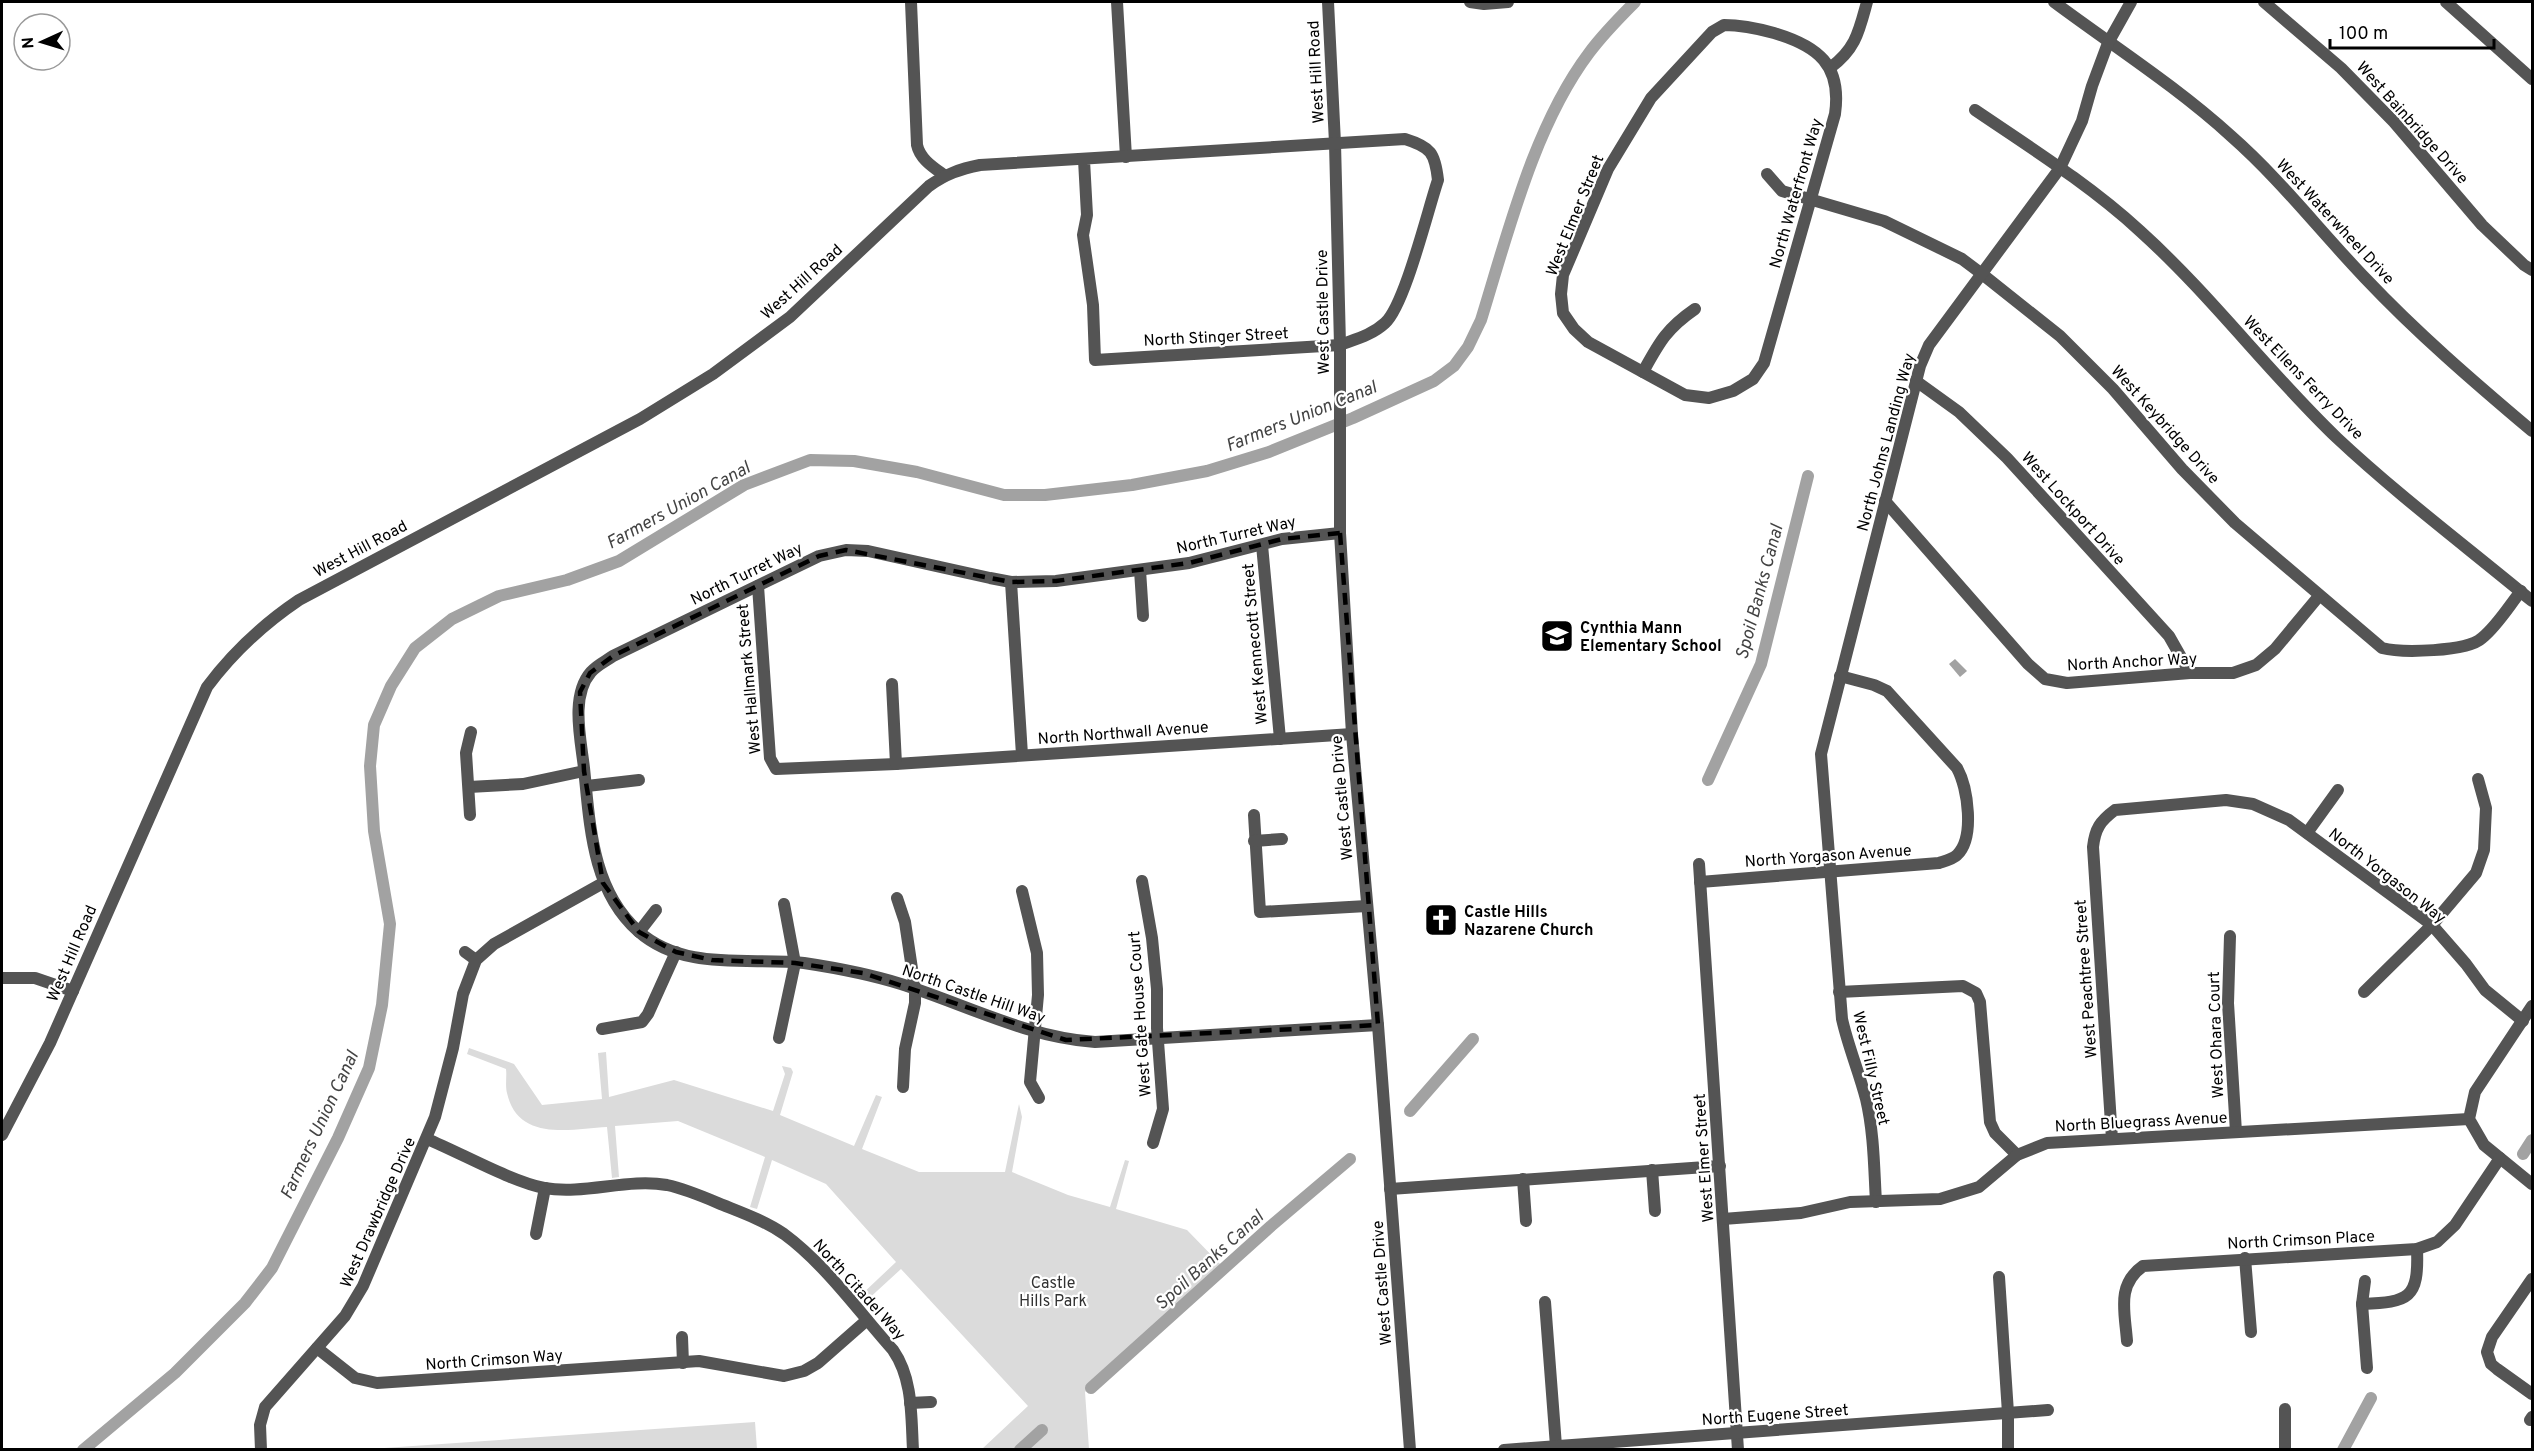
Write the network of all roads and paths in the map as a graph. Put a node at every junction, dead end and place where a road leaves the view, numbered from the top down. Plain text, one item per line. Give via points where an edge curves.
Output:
1 (911, 2) edge
2 (1117, 2) edge
3 (1328, 2) edge
4 (1470, 2) edge
5 (1508, 2) edge
6 (1867, 2) edge
7 (2054, 2) edge
8 (2131, 2) edge
9 (2264, 2) edge
10 (2446, 2) edge
11 (2108, 43) junction
12 (1830, 68) junction
13 (2532, 79) edge
14 (1975, 110) dead end
15 (1335, 143) junction
16 (1126, 157) junction
17 (1084, 160) junction
18 (2060, 168) junction
19 (1767, 174) dead end
20 (944, 175) junction
21 (1811, 200) junction
22 (2532, 270) edge
23 (1982, 274) junction
24 (1695, 309) dead end
25 (1340, 345) junction
26 (1642, 372) junction
27 (1916, 381) junction
28 (2532, 431) edge
29 (1885, 501) junction
30 (1340, 533) junction
31 (1262, 545) junction
32 (1140, 570) junction
33 (1011, 582) junction
34 (758, 586) junction
35 (2521, 591) junction
36 (2319, 596) junction
37 (2532, 601) edge
38 (1143, 616) dead end
39 (2190, 674) junction
40 (1840, 676) junction
41 (891, 684) dead end
42 (471, 732) dead end
43 (1352, 734) junction
44 (1280, 739) junction
45 (1022, 755) junction
46 (896, 764) junction
47 (776, 769) joint
48 (584, 771) junction
49 (2478, 779) dead end
50 (639, 780) dead end
51 (586, 786) junction
52 (469, 787) junction
53 (2338, 790) dead end
54 (470, 815) dead end
55 (1254, 815) dead end
56 (2103, 818) joint
57 (2307, 833) junction
58 (1282, 839) dead end
59 (1254, 841) junction
60 (1699, 864) dead end
61 (1829, 871) junction
62 (1142, 881) dead end
63 (1700, 882) junction
64 (603, 883) junction
65 (1022, 891) dead end
66 (897, 898) dead end
67 (784, 904) dead end
68 (1367, 906) junction
69 (656, 910) dead end
70 (2432, 925) junction
71 (639, 932) junction
72 (2230, 936) dead end
73 (465, 952) dead end
74 (676, 952) junction
75 (476, 960) junction
76 (795, 963) junction
77 (2, 978) edge
78 (915, 989) junction
79 (73, 991) junction
80 (1839, 992) junction
81 (2364, 992) dead end
82 (2532, 1006) edge
83 (2523, 1021) junction
84 (1378, 1025) junction
85 (602, 1029) dead end
86 (1034, 1033) junction
87 (779, 1038) dead end
88 (1157, 1039) junction
89 (903, 1087) dead end
90 (1039, 1098) dead end
91 (2469, 1119) junction
92 (2236, 1132) junction
93 (2, 1135) edge
94 (427, 1139) junction
95 (2112, 1139) junction
96 (1153, 1143) dead end
97 (2017, 1155) junction
98 (2500, 1158) junction
99 (1720, 1166) junction
100 (1652, 1170) junction
101 (1523, 1179) junction
102 (2532, 1184) edge
103 (545, 1188) junction
104 (1390, 1189) junction
105 (1876, 1202) junction
106 (1655, 1211) dead end
107 (1723, 1219) junction
108 (1526, 1221) dead end
109 (536, 1234) dead end
110 (2417, 1250) junction
111 (2246, 1258) junction
112 (1999, 1278) dead end
113 (2532, 1278) edge
114 (2365, 1281) dead end
115 (1545, 1302) dead end
116 (2362, 1304) junction
117 (867, 1320) junction
118 (2251, 1332) dead end
119 (681, 1336) dead end
120 (2127, 1341) dead end
121 (317, 1348) junction
122 (683, 1363) junction
123 (2367, 1368) dead end
124 (2532, 1394) edge
125 (931, 1402) dead end
126 (910, 1403) junction
127 (2285, 1409) dead end
128 (2048, 1410) dead end
129 (2008, 1413) junction
130 (1737, 1434) junction
131 (1556, 1446) junction
132 (261, 1449) edge
133 (913, 1449) edge
134 (1410, 1449) edge
135 (1504, 1449) edge
136 (1738, 1449) edge
137 (2008, 1449) edge
138 (2285, 1449) edge

1 - 20 street via 916,145 926,162
2 - 16 street
3 - 15 street, West Hill Road
4 - 5 street
6 - 12 street via 1855,42
7 - 11 street, West Waterwheel Drive
8 - 11 street, North Johns Landing Way
9 - 22 street, West Bainbridge Drive via 2341,68 2394,122 2482,225
10 - 13 street
11 - 18 street, North Johns Landing Way via 2082,121
11 - 28 street, West Waterwheel Drive via 2164,81 2232,136 2415,330
12 - 21 street, North Waterfront Way via 1836,84 1837,106
12 - 26 street, West Elmer Street via 1811,48 1794,39 1743,24 1724,25 1712,32 1651,98 1608,169 1563,275 1561,294 1563,313 1574,329 1588,342
14 - 18 street, West Ellens Ferry Drive
15 - 16 street, West Hill Road
15 - 25 street, West Castle Drive
15 - 25 street, North Stinger Street via 1405,140 1425,145 1436,160 1438,180 1399,303 1387,322 1370,334
16 - 17 street, West Hill Road
17 - 20 street, West Hill Road via 980,165
17 - 25 street, North Stinger Street via 1087,215 1083,235 1093,305 1095,360
18 - 23 street, North Johns Landing Way
18 - 35 street, West Ellens Ferry Drive via 2139,230 2193,282 2285,386 2338,438
19 - 21 street, West Keybridge Drive via 1782,190
20 - 79 street, West Hill Road via 790,318 713,374 640,419 298,600 235,651 207,687
21 - 23 street, West Keybridge Drive via 1892,224 1962,259
21 - 26 street, North Waterfront Way via 1764,363 1753,379 1733,391 1709,398 1685,395
23 - 27 street, North Johns Landing Way via 1929,345
23 - 36 street, West Keybridge Drive via 2060,336 2113,389 2182,469
24 - 26 street via 1664,335
25 - 30 street, West Castle Drive
27 - 29 street, North Johns Landing Way
27 - 39 street, West Lockport Drive via 1959,412 2007,458 2169,636
29 - 39 street, North Anchor Way via 2045,679 2067,683
29 - 40 street, North Johns Landing Way
30 - 31 street, North Turret Way via 1299,536
30 - 43 street, West Castle Drive
31 - 32 street, North Turret Way via 1190,563
31 - 44 street, West Kennecott Street
32 - 33 street, North Turret Way via 1056,581
32 - 38 street
33 - 34 street, North Turret Way via 867,551 846,550 819,556
33 - 45 street
34 - 47 street, West Hallmark Street via 770,758
34 - 48 street, North Turret Way via 613,656 590,673 580,692
35 - 36 street, West Keybridge Drive via 2482,639 2458,647 2395,652 2372,642
35 - 37 street, West Ellens Ferry Drive
36 - 39 street, North Anchor Way via 2275,649 2256,665 2233,673
40 - 61 street, North Johns Landing Way via 1821,754
40 - 61 street, North Yorgason Avenue via 1887,691 1957,768 1965,782 1966,841 1956,856 1939,863
41 - 46 street
42 - 52 street via 466,753
43 - 44 street, North Northwall Avenue
43 - 68 street, West Castle Drive
44 - 45 street, North Northwall Avenue
45 - 46 street, North Northwall Avenue
46 - 47 street, North Northwall Avenue
48 - 51 street, North Turret Way
48 - 52 street via 523,784
49 - 70 street via 2486,808 2484,850 2476,873
50 - 51 street
51 - 64 street, North Turret Way via 594,850
52 - 54 street
53 - 57 street, North Yorgason Way
55 - 59 street
56 - 57 street, North Yorgason Way via 2124,808 2226,800 2253,804
56 - 95 street, West Peachtree Street via 2095,831 2093,847
57 - 70 street, North Yorgason Way
58 - 59 street
59 - 68 street via 1260,912
60 - 63 street, West Elmer Street
61 - 63 street, North Yorgason Avenue
61 - 80 street, West Filly Street
62 - 88 street, West Gate House Court via 1157,989
63 - 99 street, West Elmer Street
64 - 71 street, North Castle Hill Way
64 - 75 street, West Drawbridge Drive via 494,944
65 - 86 street via 1037,953
66 - 78 street via 905,922
67 - 76 street
68 - 84 street, West Castle Drive
69 - 71 street
70 - 81 street
70 - 83 street, North Yorgason Way via 2485,990
71 - 74 street, North Castle Hill Way
72 - 92 street, West Ohara Court via 2228,1003
73 - 75 street
74 - 76 street, North Castle Hill Way via 712,960
74 - 85 street via 642,1022
75 - 94 street, West Drawbridge Drive via 463,994 453,1048
76 - 78 street, North Castle Hill Way via 862,973
76 - 87 street
77 - 79 street via 35,978
78 - 86 street, North Castle Hill Way
78 - 89 street
79 - 93 street, West Hill Road
80 - 97 street via 1963,986 1976,993 1980,1002 1990,1122 1995,1133
80 - 105 street, West Filly Street via 1848,1045 1870,1125
82 - 83 street
83 - 91 street via 2475,1092
84 - 88 street, North Castle Hill Way
84 - 104 street, West Castle Drive
86 - 88 street, North Castle Hill Way via 1095,1042
86 - 90 street via 1030,1082
88 - 96 street, West Gate House Court via 1162,1109
91 - 92 street, North Bluegrass Avenue
91 - 98 street via 2484,1145
92 - 95 street, North Bluegrass Avenue
94 - 103 street, North Citadel Way
94 - 121 street, West Drawbridge Drive via 357,1298
95 - 97 street, North Bluegrass Avenue via 2047,1143
97 - 105 street, North Bluegrass Avenue via 1979,1187 1940,1198
98 - 102 street
98 - 110 street, North Crimson Place via 2455,1225 2437,1242
99 - 100 street
99 - 107 street, West Elmer Street
100 - 101 street
100 - 106 street
101 - 104 street
101 - 108 street
103 - 109 street
103 - 117 street, North Citadel Way via 648,1184 701,1196 769,1225 799,1246
104 - 134 street, West Castle Drive
105 - 107 street, North Bluegrass Avenue
107 - 130 street, West Elmer Street
110 - 111 street, North Crimson Place
110 - 116 street via 2418,1277 2407,1297 2395,1302
111 - 118 street
111 - 120 street, North Crimson Place via 2143,1266 2126,1285
112 - 129 street
113 - 124 street via 2492,1337 2487,1352 2497,1370
114 - 116 street
115 - 131 street
116 - 123 street
117 - 122 street, North Crimson Way via 818,1363 784,1376 699,1361
117 - 126 street, North Citadel Way via 903,1364
119 - 122 street
121 - 122 street, North Crimson Way via 355,1378 377,1383
121 - 132 street, West Drawbridge Drive via 266,1407 260,1425
125 - 126 street
126 - 133 street, North Citadel Way
127 - 138 street
128 - 129 street, North Eugene Street
129 - 130 street, North Eugene Street
129 - 137 street
130 - 131 street, North Eugene Street
130 - 136 street, West Elmer Street
131 - 135 street, North Eugene Street

